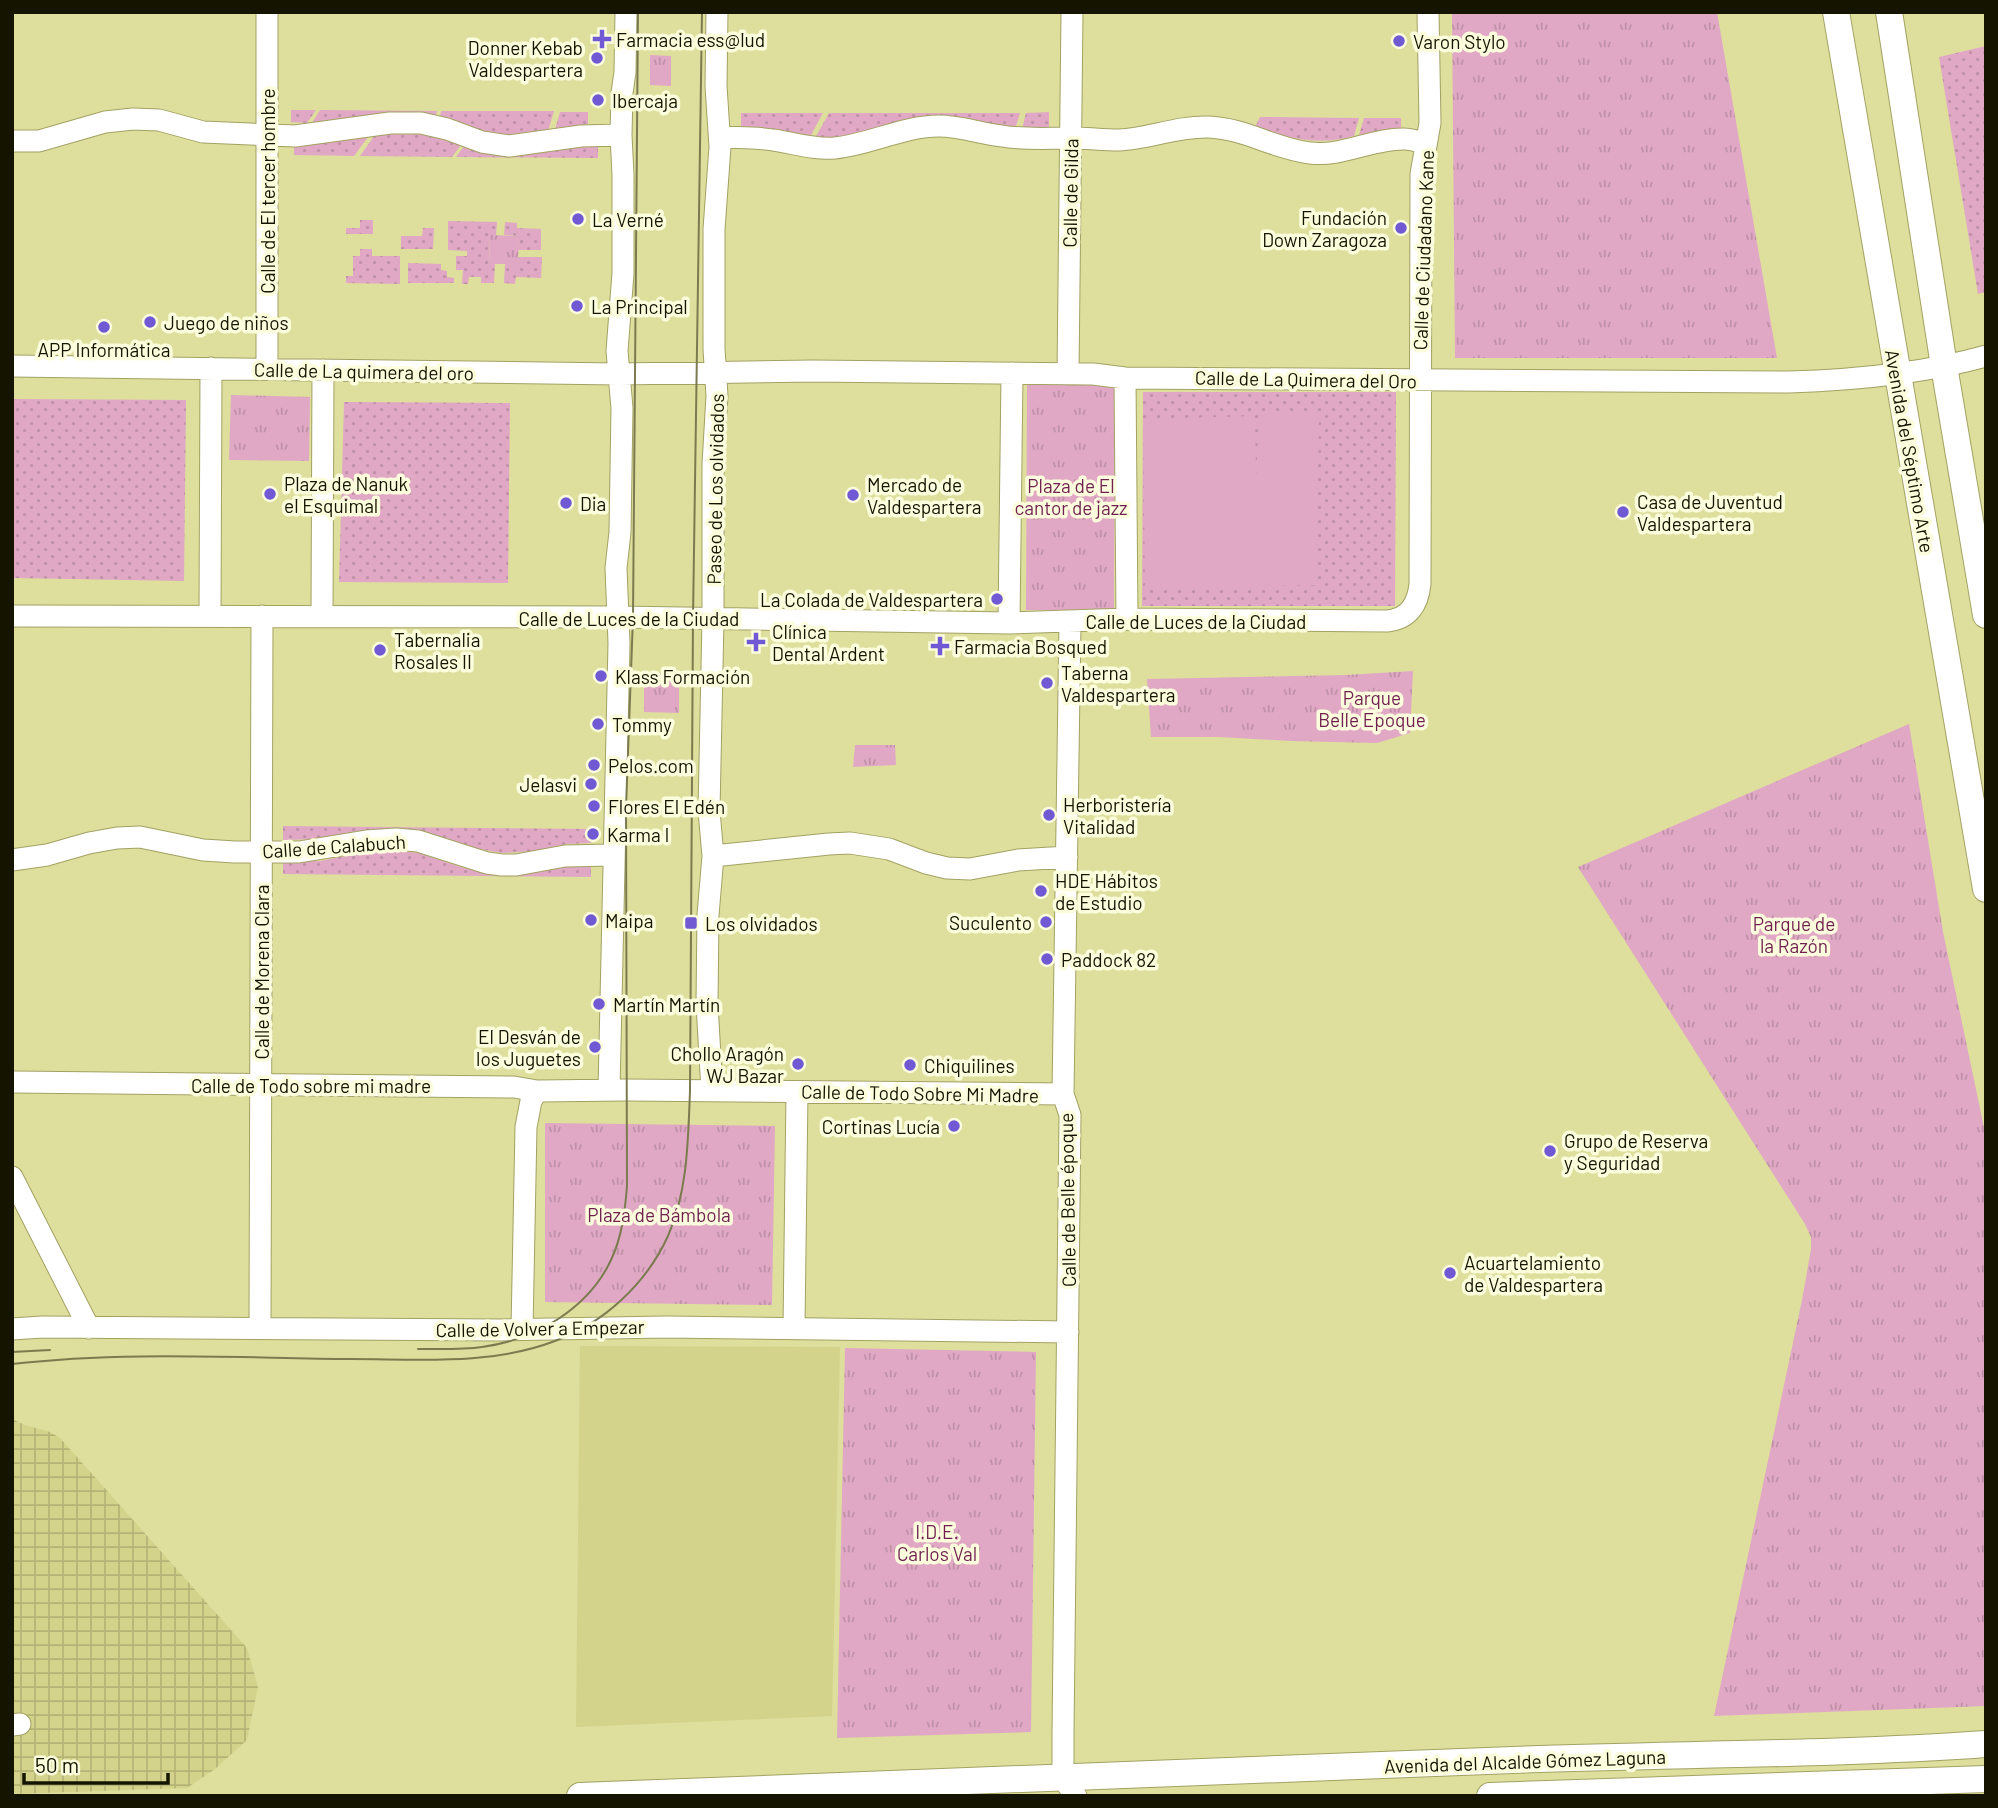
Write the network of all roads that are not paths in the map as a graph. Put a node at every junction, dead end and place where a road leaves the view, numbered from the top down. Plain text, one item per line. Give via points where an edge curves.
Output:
1 (267, 12) edge
2 (626, 12) edge
3 (716, 12) edge
4 (1072, 12) edge
5 (1428, 12) edge
6 (1836, 12) edge
7 (1889, 12) edge
8 (267, 135) junction
9 (621, 135) junction
10 (720, 137) junction
11 (1070, 138) junction
12 (12, 141) edge
13 (1425, 143) junction
14 (1986, 356) edge
15 (12, 366) edge
16 (1944, 366) junction
17 (211, 368) junction
18 (267, 369) junction
19 (323, 370) junction
20 (716, 372) junction
21 (1012, 373) junction
22 (619, 374) junction
23 (1068, 374) junction
24 (1897, 374) junction
25 (1125, 378) junction
26 (1420, 380) junction
27 (1410, 611) joint
28 (1986, 615) edge
29 (12, 616) edge
30 (209, 616) junction
31 (262, 616) junction
32 (322, 616) junction
33 (617, 617) junction
34 (713, 618) junction
35 (1127, 619) junction
36 (1070, 622) junction
37 (1009, 623) junction
38 (262, 852) junction
39 (613, 855) junction
40 (713, 856) junction
41 (1067, 857) junction
42 (12, 860) edge
43 (1986, 889) edge
44 (12, 1082) edge
45 (261, 1085) junction
46 (609, 1090) junction
47 (537, 1091) junction
48 (712, 1091) junction
49 (797, 1092) junction
50 (1063, 1094) junction
51 (12, 1177) edge
52 (260, 1327) junction
53 (89, 1328) junction
54 (794, 1328) junction
55 (12, 1329) edge
56 (522, 1329) junction
57 (1068, 1332) junction
58 (1986, 1744) edge
59 (1981, 1781) edge
60 (1070, 1788) edge
61 (580, 1796) edge
62 (1490, 1796) edge

1 - 8 street, Calle de El tercer hombre
2 - 9 street
3 - 10 street, Paseo de Los olvidados
4 - 11 street, Calle de Gilda
5 - 13 street, Calle de Ciudadano Kane via 1430,123
6 - 24 main road, Avenida del Séptimo Arte
7 - 16 main road
8 - 9 street via 322,134 390,123 434,126 509,146
8 - 12 street via 203,132 159,120 133,119 39,141
8 - 18 street, Calle de El tercer hombre
9 - 22 street via 624,274
10 - 11 street via 832,148 937,126 1017,138
10 - 20 street, Paseo de Los olvidados
11 - 13 street via 1118,140 1210,127 1313,153 1388,140
11 - 23 street, Calle de Gilda
13 - 26 street, Calle de Ciudadano Kane
14 - 16 street, Calle de La Quimera del Oro
15 - 17 street, Calle de La quimera del oro
16 - 24 street, Calle de La Quimera del Oro
16 - 28 main road
17 - 18 street, Calle de La quimera del oro
17 - 30 street
18 - 19 street, Calle de La quimera del oro
19 - 22 street, Calle de La quimera del oro
19 - 32 street
20 - 21 street, Calle de La Quimera del Oro
20 - 22 street, Calle de La quimera del oro
20 - 34 street, Paseo de Los olvidados
21 - 23 street, Calle de La Quimera del Oro
21 - 37 street
22 - 33 street
23 - 25 street, Calle de La Quimera del Oro
24 - 26 street, Calle de La Quimera del Oro via 1789,382
24 - 43 main road, Avenida del Séptimo Arte
25 - 26 street, Calle de La Quimera del Oro
25 - 35 street
26 - 27 street, Calle de Ciudadano Kane via 1420,584
27 - 35 street, Calle de Luces de la Ciudad via 1387,621
29 - 30 street, Calle de Luces de la Ciudad
30 - 31 street, Calle de Luces de la Ciudad
31 - 32 street, Calle de Luces de la Ciudad
31 - 38 street, Calle de Morena Clara
32 - 33 street, Calle de Luces de la Ciudad
33 - 34 street, Calle de Luces de la Ciudad
33 - 39 street
34 - 37 street, Calle de Luces de la Ciudad
34 - 40 street, Paseo de Los olvidados via 709,820
35 - 36 street, Calle de Luces de la Ciudad
36 - 37 street, Calle de Luces de la Ciudad
36 - 41 street, Calle de Belle époque
38 - 39 street, Calle de Calabuch via 299,852 397,839 502,865
38 - 42 street, Calle de Calabuch via 203,850 140,837
38 - 45 street, Calle de Morena Clara
39 - 46 street
40 - 41 street via 850,843 889,849 947,868
40 - 48 street, Paseo de Los olvidados via 707,1004
41 - 50 street, Calle de Belle époque
44 - 45 street, Calle de Todo sobre mi madre
45 - 47 street, Calle de Todo sobre mi madre
45 - 52 street, Calle de Morena Clara
46 - 47 street, Calle de Todo sobre mi madre
46 - 48 street, Calle de Todo Sobre Mi Madre
47 - 56 street via 526,1128
48 - 49 street, Calle de Todo Sobre Mi Madre
49 - 50 street, Calle de Todo Sobre Mi Madre
49 - 54 street
50 - 57 street, Calle de Belle époque via 1070,1115
51 - 53 street
52 - 53 street, Calle de Volver a Empezar
52 - 56 street, Calle de Volver a Empezar
53 - 55 street, Calle de Volver a Empezar
54 - 56 street, Calle de Volver a Empezar
54 - 57 street, Calle de Volver a Empezar
57 - 60 street, Calle de Belle époque
58 - 60 main road, Avenida del Alcalde Gómez Laguna via 1516,1760
59 - 62 main road, Avenida del Alcalde Gómez Laguna
60 - 61 main road, Avenida del Alcalde Gómez Laguna

